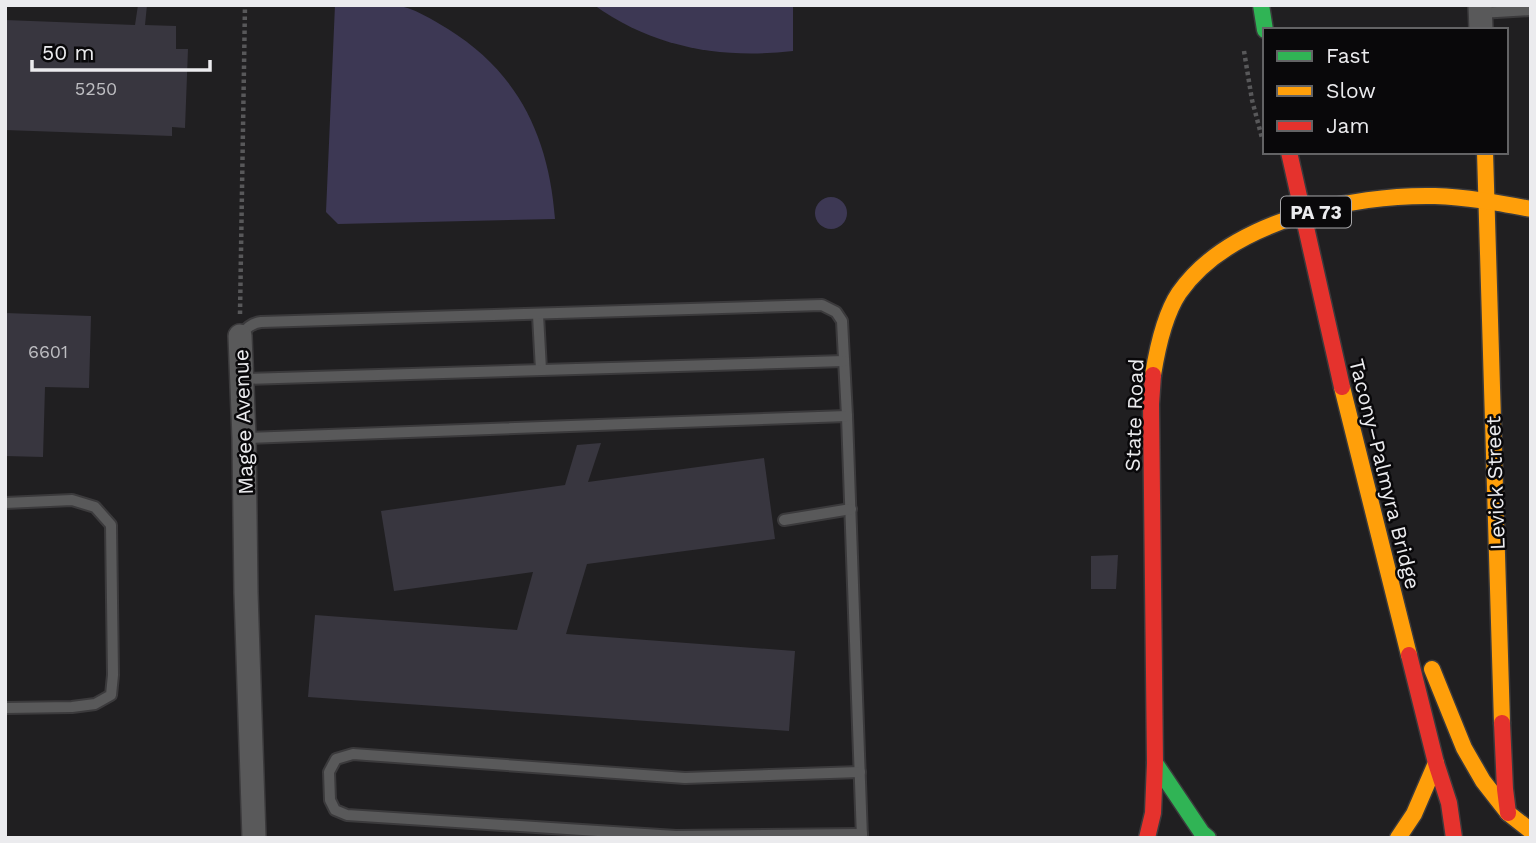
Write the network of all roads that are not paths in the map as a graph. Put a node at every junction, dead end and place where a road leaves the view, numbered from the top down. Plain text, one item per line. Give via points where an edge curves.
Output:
1 (1261, 5) edge
2 (1531, 10) edge
3 (1480, 16) edge
4 (1265, 28) edge
5 (1289, 154) edge
6 (1485, 154) edge
7 (1487, 201) junction
8 (1531, 209) edge
9 (538, 315) junction
10 (240, 336) joint
11 (845, 361) junction
12 (541, 370) junction
13 (242, 379) junction
14 (848, 416) junction
15 (244, 438) junction
16 (5, 503) edge
17 (851, 509) junction
18 (784, 520) dead end
19 (1384, 562) junction
20 (5, 708) edge
21 (1155, 763) junction
22 (1436, 763) junction
23 (860, 772) junction
24 (1449, 803) junction
25 (1508, 813) junction
26 (1531, 831) edge
27 (862, 836) edge
28 (254, 838) edge
29 (1147, 838) edge
30 (1208, 838) edge
31 (1398, 838) edge
32 (1454, 838) edge
33 (1468, 838) edge

1 - 4 main road
2 - 3 lane
5 - 19 main road, Tacony–Palmyra Bridge / PA 73, bridge
6 - 7 main road, Levick Street
7 - 8 main road, State Road / PA 73
7 - 21 main road, State Road / PA 73 via 1421,196 1367,200 1290,219 1222,250 1178,293 1152,372
7 - 25 main road, Levick Street
9 - 10 lane via 256,323
9 - 11 lane via 821,305 836,312 842,321
9 - 12 lane
10 - 13 street, Magee Avenue
11 - 12 lane
11 - 14 lane
12 - 13 lane
13 - 15 street, Magee Avenue
14 - 15 lane
14 - 17 lane
15 - 28 street, Magee Avenue
16 - 20 lane via 72,500 95,507 111,524 113,675 111,695 95,704
17 - 18 lane
17 - 23 lane
19 - 22 main road, Tacony–Palmyra Bridge / PA 73
19 - 25 main road, PA 73 via 1464,748
21 - 29 main road, State Road / PA 73
21 - 30 main road
22 - 24 main road, Tacony–Palmyra Bridge / PA 73
22 - 31 main road
23 - 27 lane
23 - 27 lane via 685,778 353,754 336,759 329,772 330,800 335,810 347,815 676,836
24 - 32 main road
24 - 33 main road
25 - 26 main road, PA 73

